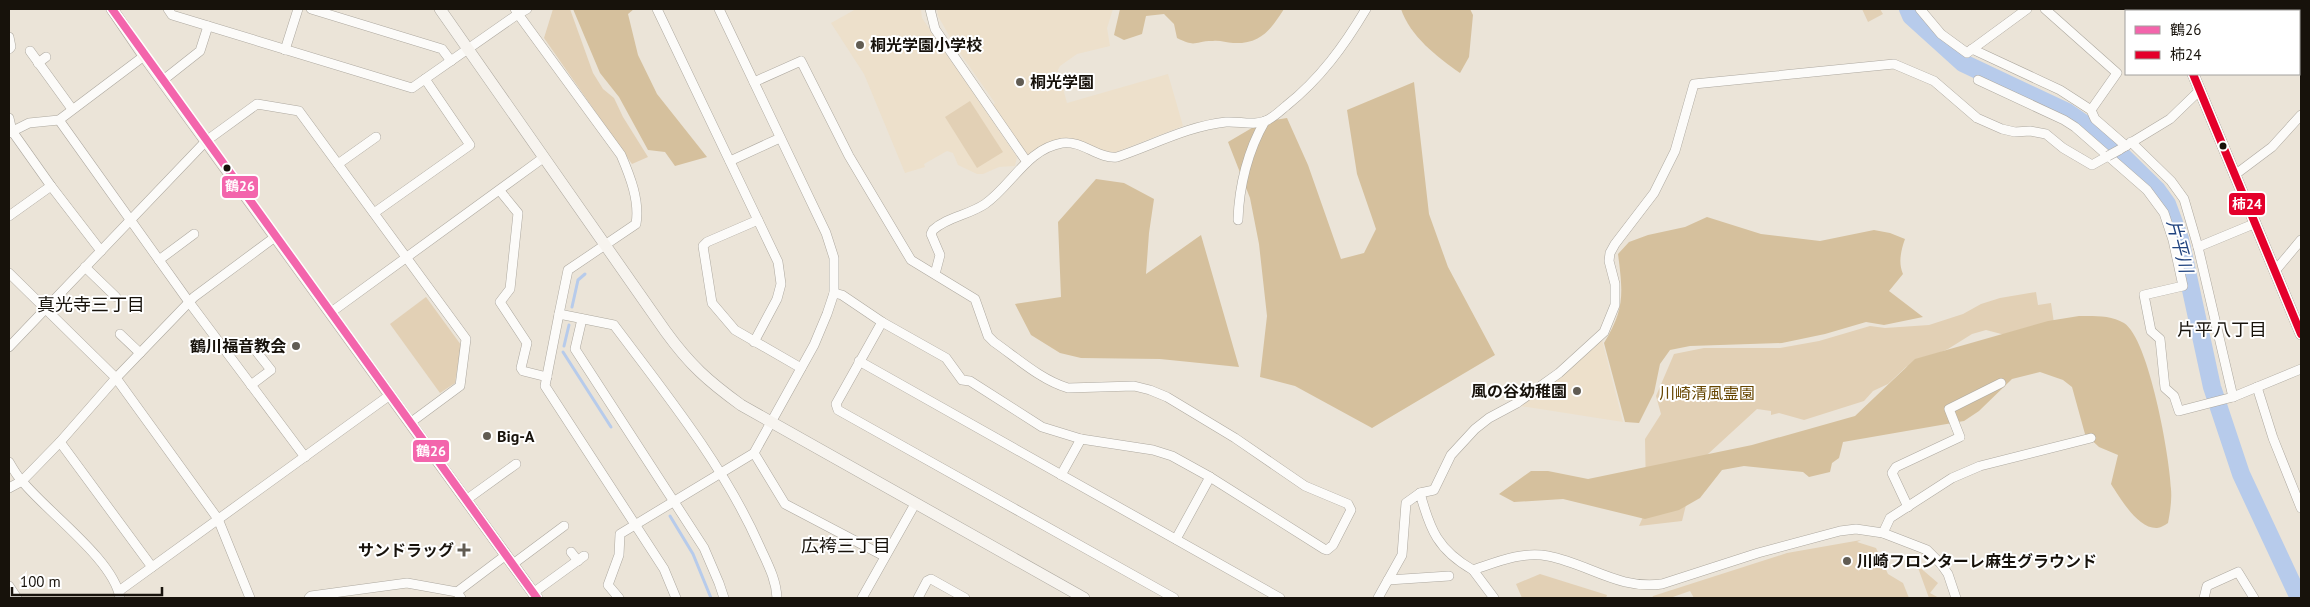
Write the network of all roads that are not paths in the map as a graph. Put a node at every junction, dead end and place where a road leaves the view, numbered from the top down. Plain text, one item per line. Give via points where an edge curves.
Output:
1 (112, 9) edge
2 (168, 9) edge
3 (298, 9) edge
4 (311, 9) edge
5 (346, 9) edge
6 (440, 9) edge
7 (526, 9) edge
8 (658, 9) edge
9 (719, 9) edge
10 (930, 9) edge
11 (1366, 9) edge
12 (1920, 9) edge
13 (2027, 9) edge
14 (2045, 9) edge
15 (516, 11) edge
16 (343, 18) junction
17 (208, 26) junction
18 (9, 37) edge
19 (9, 49) edge
20 (468, 49) junction
21 (1972, 49) junction
22 (285, 50) junction
23 (30, 52) dead end
24 (144, 56) junction
25 (46, 57) dead end
26 (451, 61) junction
27 (38, 63) junction
28 (2192, 75) edge
29 (425, 78) junction
30 (1978, 80) dead end
31 (162, 81) junction
32 (754, 82) junction
33 (2200, 90) junction
34 (72, 109) junction
35 (2091, 110) junction
36 (2301, 115) edge
37 (9, 118) edge
38 (58, 120) junction
39 (1265, 121) junction
40 (11, 132) edge
41 (376, 137) dead end
42 (780, 138) junction
43 (206, 141) junction
44 (2126, 146) junction
45 (543, 158) junction
46 (730, 160) junction
47 (1026, 162) junction
48 (338, 164) junction
49 (2236, 174) junction
50 (50, 186) junction
51 (500, 190) junction
52 (374, 213) junction
53 (9, 216) edge
54 (131, 220) junction
55 (758, 220) junction
56 (1238, 220) dead end
57 (2256, 223) junction
58 (194, 234) dead end
59 (275, 237) junction
60 (2301, 240) edge
61 (604, 246) junction
62 (2198, 247) junction
63 (101, 251) junction
64 (405, 257) junction
65 (159, 260) junction
66 (85, 267) junction
67 (2275, 271) junction
68 (9, 273) edge
69 (935, 274) junction
70 (834, 292) junction
71 (116, 297) dead end
72 (189, 302) junction
73 (45, 309) junction
74 (330, 313) junction
75 (559, 314) junction
76 (582, 318) junction
77 (882, 322) junction
78 (120, 334) dead end
79 (2301, 334) edge
80 (754, 342) junction
81 (9, 347) edge
82 (256, 351) dead end
83 (140, 353) junction
84 (859, 361) junction
85 (801, 368) junction
86 (2301, 369) edge
87 (547, 377) junction
88 (116, 378) junction
89 (2001, 383) dead end
90 (251, 385) junction
91 (2257, 387) junction
92 (390, 395) junction
93 (2229, 399) junction
94 (772, 422) junction
95 (410, 423) junction
96 (1082, 438) junction
97 (2091, 438) dead end
98 (60, 442) junction
99 (754, 453) junction
100 (305, 456) junction
101 (9, 462) edge
102 (516, 464) dead end
103 (720, 474) junction
104 (1061, 475) junction
105 (1210, 477) junction
106 (22, 481) junction
107 (9, 488) edge
108 (1420, 493) junction
109 (466, 500) junction
110 (674, 502) junction
111 (915, 504) junction
112 (1908, 507) junction
113 (2301, 508) edge
114 (218, 519) junction
115 (564, 526) dead end
116 (636, 526) junction
117 (1883, 533) junction
118 (1176, 539) junction
119 (571, 552) dead end
120 (884, 556) junction
121 (509, 560) junction
122 (152, 567) junction
123 (1473, 570) junction
124 (1449, 576) dead end
125 (1388, 580) junction
126 (9, 586) edge
127 (119, 595) edge
128 (459, 595) edge
129 (1268, 595) edge
130 (535, 596) edge
131 (17, 598) edge
132 (250, 598) edge
133 (309, 598) edge
134 (618, 598) edge
135 (676, 598) edge
136 (724, 598) edge
137 (777, 598) edge
138 (862, 598) edge
139 (918, 598) edge
140 (965, 598) edge
141 (1084, 598) edge
142 (1174, 598) edge
143 (1280, 598) edge
144 (1378, 598) edge
145 (1494, 598) edge
146 (1956, 598) edge
147 (2204, 598) edge
148 (2254, 598) edge

1 - 24 main road
2 - 17 street via 172,15
3 - 22 street
4 - 16 street
5 - 16 street
6 - 20 main road
7 - 15 street
8 - 46 street
9 - 32 street
10 - 47 street via 935,29
11 - 39 street via 1347,42 1321,75
12 - 21 street via 1941,34 1967,52
13 - 21 street
14 - 35 street via 2116,73
15 - 20 street
15 - 61 street via 621,155 628,172 638,212 636,224
16 - 26 street via 442,49
17 - 22 street
17 - 31 street via 200,51
18 - 19 street
20 - 26 street
20 - 45 main road
21 - 35 street via 2060,90
22 - 29 street via 412,88
23 - 27 street
24 - 31 main road
24 - 34 street
25 - 27 street
26 - 29 street
27 - 34 street
28 - 33 main road
29 - 52 street via 470,145
30 - 93 street via 2075,127 2156,200 2173,240 2183,286 2144,295 2151,330 2160,339 2165,388 2174,396 2179,412
31 - 43 main road
32 - 42 street
32 - 69 street via 801,61 849,156 911,260
33 - 44 street via 2170,119
33 - 49 main road
34 - 38 street
35 - 44 street via 2094,118
36 - 49 street via 2272,147
37 - 40 street
38 - 40 street via 29,123
38 - 54 street
39 - 47 street via 1227,122 1183,132 1108,158 1065,143 1038,152
39 - 56 street via 1253,141 1238,200
40 - 50 street
41 - 48 street
42 - 46 street
42 - 70 street via 826,233 834,258
43 - 48 street via 257,104 299,112
43 - 54 street
43 - 59 main road
44 - 62 street via 2172,181 2184,199
44 - 108 street, bridge via 2092,165 2046,134 2002,129 1977,118 1934,81 1894,64 1694,84 1675,151 1654,194 1610,253 1615,305 1604,332 1559,373 1475,429 1451,455 1434,490
45 - 51 street
45 - 61 main road
46 - 55 street
47 - 69 street via 988,202 933,230 940,255
48 - 52 street
49 - 57 main road
50 - 53 street
50 - 63 street
51 - 64 street
51 - 87 street via 518,213 510,289 500,302 527,343 521,368
52 - 64 street
54 - 63 street
54 - 65 street
55 - 80 street via 778,262 781,284 777,299
55 - 80 street via 703,246 712,303 735,330
57 - 62 street
57 - 67 main road
58 - 65 street
59 - 72 street
59 - 74 main road
60 - 67 street
61 - 75 street via 568,270
61 - 94 main road via 686,360 710,383
62 - 93 street
63 - 66 street
64 - 74 street
64 - 95 street via 466,339 460,386
65 - 72 street
66 - 71 street
66 - 73 street
67 - 79 main road
68 - 73 street
69 - 105 street via 975,298 988,336 994,342 1055,384 1068,388 1134,386 1167,397 1235,438 1304,486 1348,504 1351,510 1333,545 1327,550
70 - 77 street
70 - 85 street via 828,314
72 - 83 street
72 - 90 street
73 - 81 street
73 - 88 street
74 - 92 main road
75 - 76 street
75 - 87 street
76 - 103 street via 614,325
76 - 110 street via 575,349
77 - 84 street
77 - 96 street via 946,358 962,380 970,381 1042,428
78 - 83 street
80 - 85 street
82 - 90 street via 271,370
83 - 88 street
84 - 104 street
84 - 142 street via 836,404 838,410
85 - 94 street
86 - 91 street
87 - 116 street via 545,386
88 - 98 street
88 - 114 street
89 - 112 street via 1949,409 1960,438 1896,466 1892,474
90 - 100 street
91 - 93 street
91 - 113 street
92 - 95 main road
92 - 100 street
94 - 99 street
94 - 111 main road
95 - 109 main road
96 - 104 street
96 - 105 street via 1153,450 1172,456
97 - 112 street via 1980,466 1952,478
98 - 106 street
98 - 122 street
99 - 103 street
99 - 120 street via 785,504
100 - 114 street
101 - 106 street
102 - 109 street
103 - 110 street
103 - 137 street via 746,516 776,582
104 - 118 street
105 - 118 street
106 - 107 street
106 - 127 street via 103,565
108 - 123 street via 1436,540 1456,561
108 - 125 street via 1406,503 1402,555
109 - 121 main road
110 - 116 street
110 - 136 street via 704,548
111 - 120 street
111 - 141 main road
112 - 117 street via 1890,518
114 - 122 street
114 - 132 street
115 - 121 street
116 - 134 street via 620,534 620,555 608,585
116 - 135 street via 664,569
117 - 123 street via 1856,529 1840,531 1662,584 1644,586 1547,556 1509,558
117 - 146 street via 1927,550 1948,574
118 - 129 street
119 - 130 street via 581,558
120 - 138 street
121 - 128 street
121 - 130 main road
122 - 127 street
123 - 145 street
124 - 125 street
125 - 144 street
126 - 131 street
128 - 133 street via 407,583
129 - 143 street
139 - 140 street via 931,579
147 - 148 street via 2207,586 2238,572

